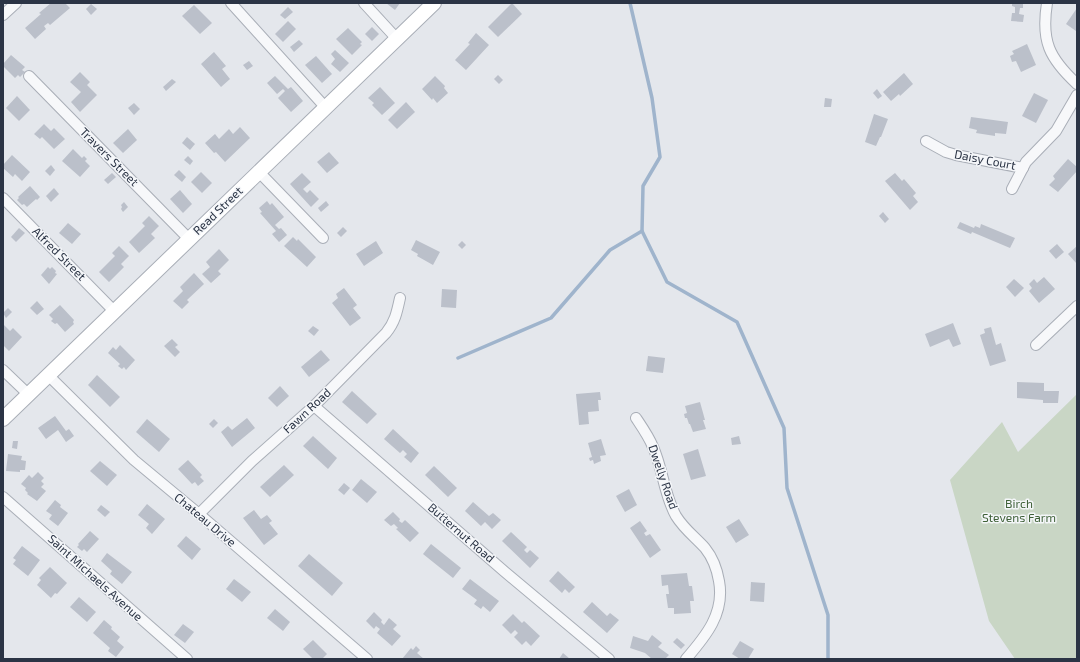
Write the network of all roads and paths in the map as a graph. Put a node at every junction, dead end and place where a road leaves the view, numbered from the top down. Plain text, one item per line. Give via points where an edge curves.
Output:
1 (16, 3) edge
2 (231, 3) edge
3 (364, 3) edge
4 (434, 3) edge
5 (1047, 3) edge
6 (3, 16) edge
7 (397, 38) junction
8 (29, 76) dead end
9 (1077, 84) edge
10 (1077, 95) edge
11 (326, 108) junction
12 (926, 141) dead end
13 (1023, 168) junction
14 (259, 172) junction
15 (1012, 189) dead end
16 (3, 198) edge
17 (323, 238) dead end
18 (189, 239) junction
19 (400, 298) dead end
20 (1077, 306) edge
21 (114, 311) junction
22 (1036, 345) dead end
23 (3, 370) edge
24 (48, 375) junction
25 (28, 394) junction
26 (314, 406) junction
27 (636, 418) dead end
28 (3, 419) edge
29 (3, 497) edge
30 (199, 514) junction
31 (183, 658) edge
32 (367, 659) edge
33 (609, 659) edge
34 (686, 659) edge

1 - 6 street
2 - 11 street
3 - 7 street
4 - 7 main road, Read Street
5 - 9 street via 1044,21 1047,43 1055,59
7 - 11 main road, Read Street
8 - 18 street, Travers Street
10 - 13 street via 1056,131
11 - 14 main road, Read Street
12 - 13 street, Daisy Court via 956,155
13 - 15 street
14 - 17 street
14 - 18 main road, Read Street
16 - 21 street, Alfred Street
18 - 21 main road, Read Street
19 - 26 street, Fawn Road via 396,316 386,333
20 - 22 street
21 - 24 main road, Read Street
23 - 25 street
24 - 25 main road, Read Street
24 - 30 street, Chateau Drive via 134,460
25 - 28 main road, Read Street
26 - 30 street, Fawn Road via 252,461
26 - 33 street, Butternut Road
27 - 34 street, Dwelly Road via 653,446 676,516 685,529 706,549 718,570 722,593 719,610 705,637
29 - 31 street, Saint Michaels Avenue
30 - 32 street, Chateau Drive

